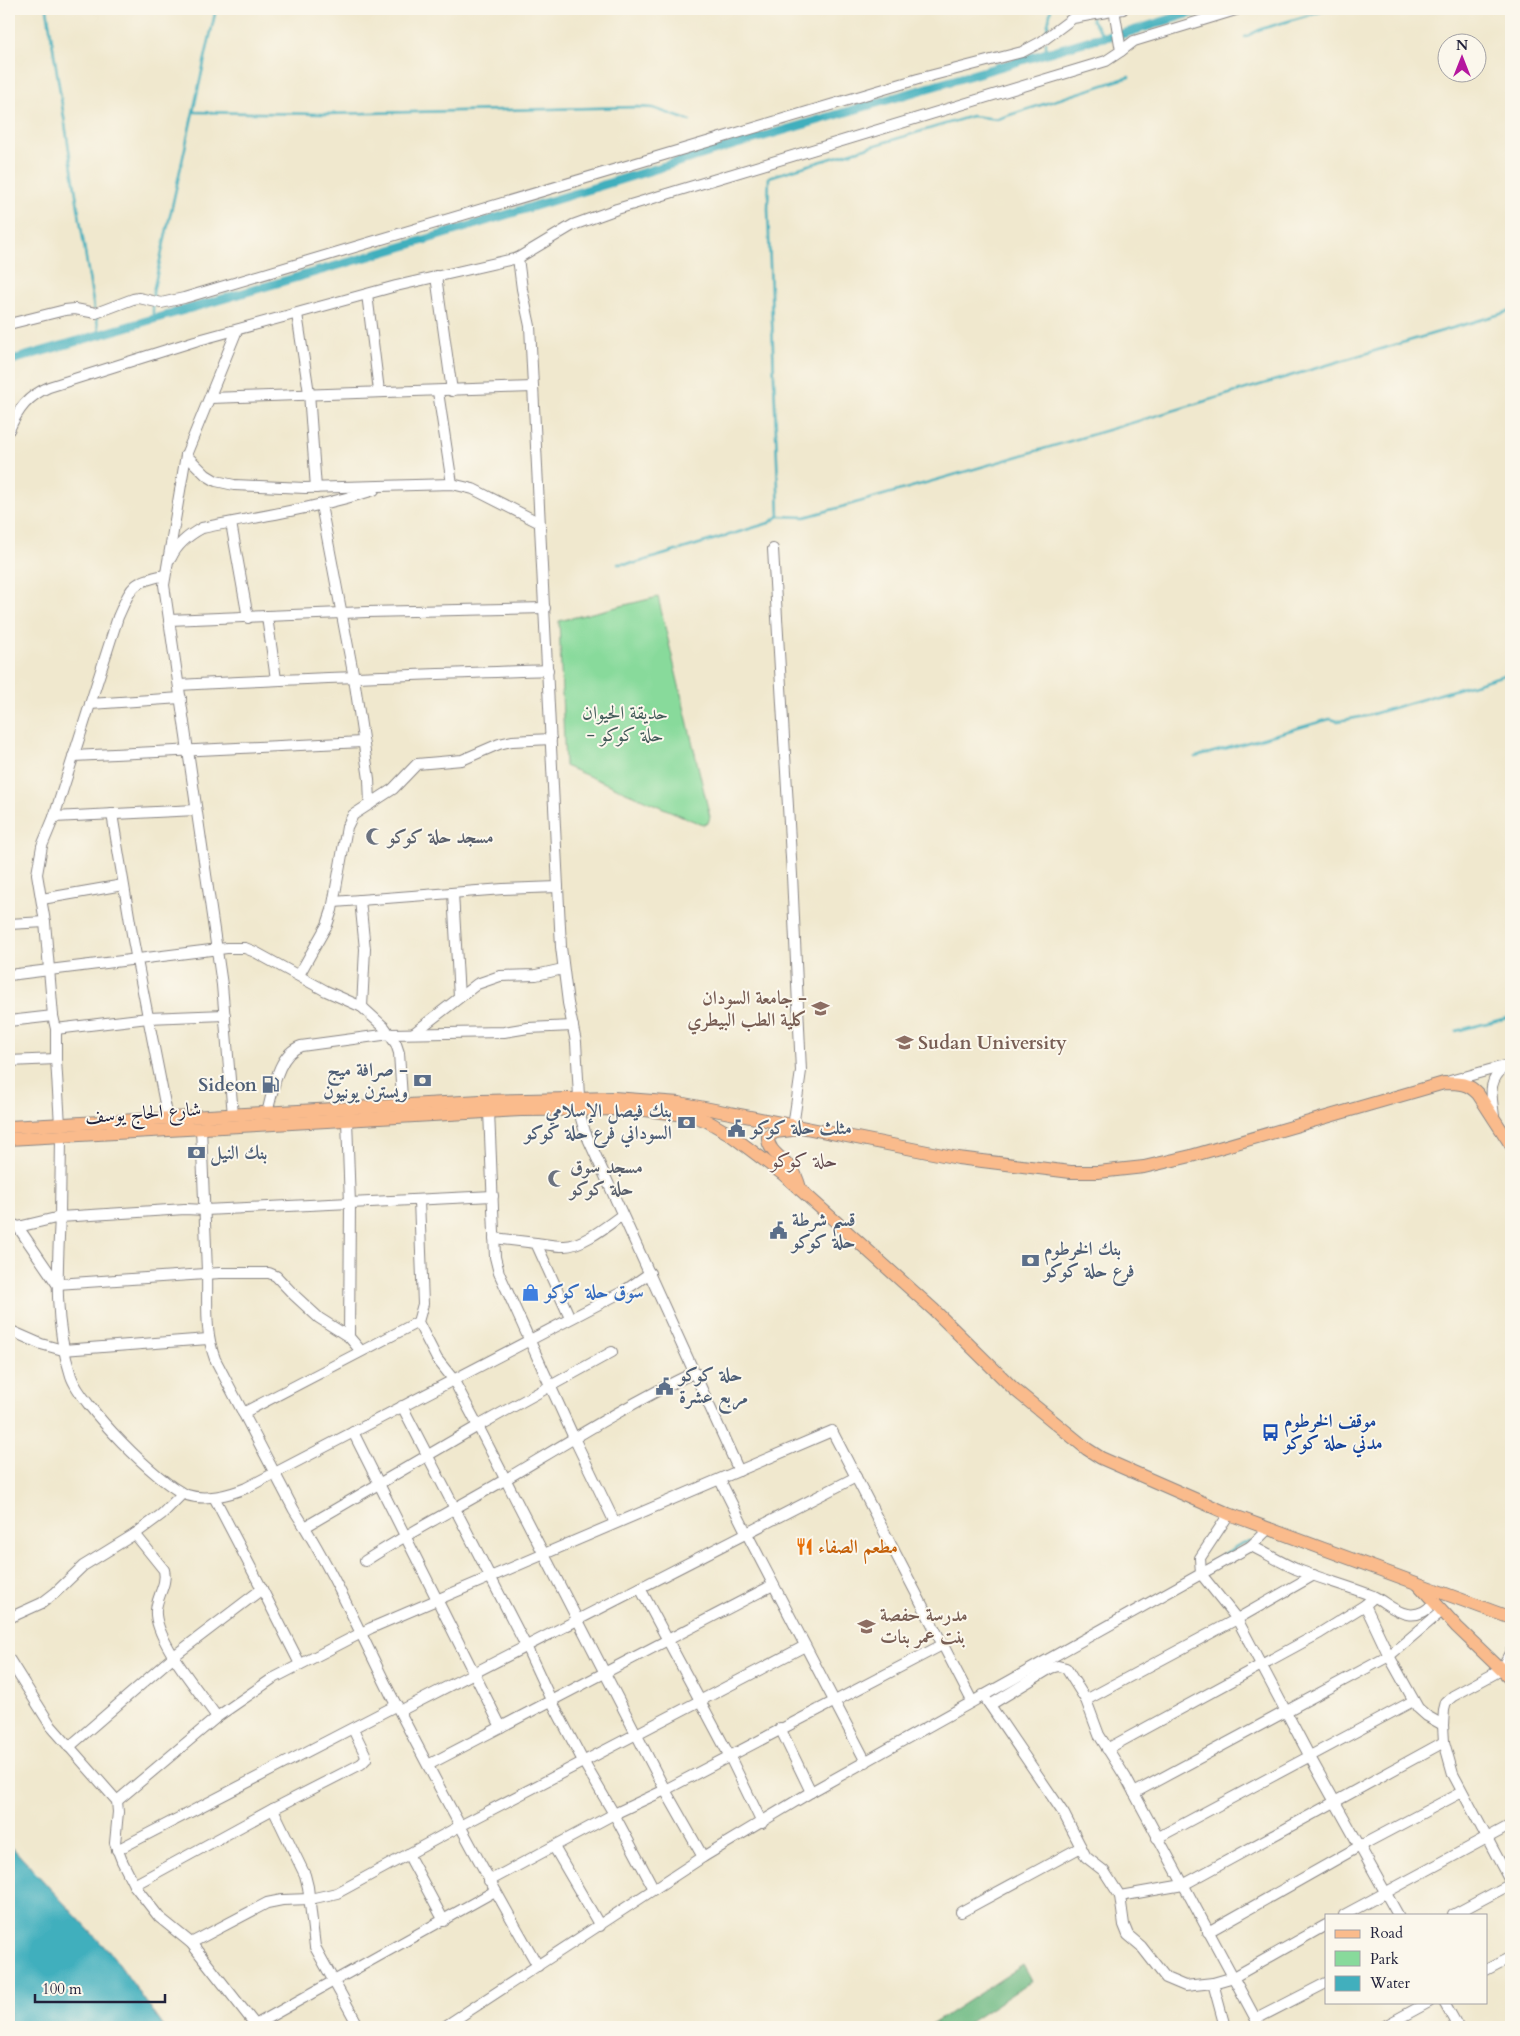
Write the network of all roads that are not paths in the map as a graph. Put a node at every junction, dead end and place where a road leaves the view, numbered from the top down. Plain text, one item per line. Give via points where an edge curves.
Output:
1 (1239, 9) edge
2 (1117, 10) edge
3 (1121, 48) junction
4 (518, 258) junction
5 (436, 276) junction
6 (367, 294) junction
7 (297, 314) junction
8 (9, 324) edge
9 (238, 330) junction
10 (533, 387) junction
11 (379, 391) junction
12 (452, 391) junction
13 (438, 392) junction
14 (310, 393) junction
15 (210, 398) junction
16 (9, 430) edge
17 (186, 455) junction
18 (452, 484) junction
19 (387, 486) junction
20 (316, 488) junction
21 (321, 505) junction
22 (538, 522) junction
23 (230, 523) junction
24 (773, 548) dead end
25 (165, 573) junction
26 (545, 608) junction
27 (342, 613) junction
28 (248, 618) junction
29 (267, 618) junction
30 (169, 620) junction
31 (548, 670) junction
32 (354, 678) junction
33 (276, 679) junction
34 (179, 684) junction
35 (181, 698) junction
36 (90, 704) junction
37 (551, 739) junction
38 (362, 742) junction
39 (188, 751) junction
40 (73, 756) junction
41 (370, 804) junction
42 (196, 810) junction
43 (112, 814) junction
44 (54, 817) junction
45 (123, 885) junction
46 (558, 887) junction
47 (454, 893) junction
48 (42, 899) junction
49 (360, 900) junction
50 (334, 902) junction
51 (45, 922) junction
52 (9, 924) edge
53 (217, 951) junction
54 (137, 960) junction
55 (563, 969) junction
56 (50, 970) junction
57 (9, 974) edge
58 (299, 975) junction
59 (459, 997) junction
60 (362, 1007) junction
61 (225, 1015) junction
62 (53, 1016) junction
63 (148, 1018) junction
64 (9, 1021) edge
65 (573, 1026) junction
66 (56, 1028) junction
67 (413, 1033) junction
68 (390, 1034) junction
69 (56, 1059) junction
70 (9, 1062) edge
71 (1508, 1064) edge
72 (1444, 1083) junction
73 (579, 1103) junction
74 (403, 1111) junction
75 (489, 1111) junction
76 (266, 1113) junction
77 (233, 1115) junction
78 (1494, 1117) junction
79 (168, 1119) junction
80 (347, 1120) junction
81 (9, 1127) edge
82 (200, 1128) junction
83 (799, 1128) junction
84 (60, 1131) junction
85 (9, 1139) edge
86 (1511, 1146) edge
87 (801, 1190) junction
88 (493, 1196) junction
89 (419, 1200) junction
90 (350, 1204) junction
91 (205, 1210) junction
92 (622, 1215) junction
93 (60, 1217) junction
94 (9, 1222) edge
95 (18, 1227) junction
96 (494, 1238) junction
97 (536, 1243) junction
98 (650, 1273) junction
99 (207, 1274) junction
100 (57, 1284) junction
101 (570, 1318) junction
102 (418, 1322) junction
103 (9, 1330) edge
104 (350, 1337) junction
105 (208, 1339) junction
106 (528, 1340) junction
107 (63, 1350) junction
108 (360, 1351) junction
109 (612, 1352) dead end
110 (695, 1372) junction
111 (453, 1379) junction
112 (550, 1386) junction
113 (402, 1406) junction
114 (243, 1413) junction
115 (478, 1426) junction
116 (353, 1432) junction
117 (574, 1438) junction
118 (427, 1456) junction
119 (740, 1471) junction
120 (274, 1472) junction
121 (856, 1477) junction
122 (505, 1479) junction
123 (720, 1480) junction
124 (379, 1484) junction
125 (183, 1493) junction
126 (214, 1497) junction
127 (455, 1508) junction
128 (1229, 1514) junction
129 (615, 1523) junction
130 (305, 1527) junction
131 (1268, 1529) junction
132 (746, 1532) junction
133 (135, 1534) junction
134 (405, 1535) junction
135 (1251, 1546) junction
136 (543, 1554) junction
137 (365, 1561) dead end
138 (1201, 1574) junction
139 (1314, 1575) junction
140 (490, 1577) junction
141 (774, 1585) junction
142 (1419, 1585) junction
143 (640, 1588) junction
144 (262, 1589) junction
145 (1374, 1597) junction
146 (438, 1600) junction
147 (1365, 1605) junction
148 (1438, 1607) junction
149 (9, 1618) edge
150 (1511, 1618) edge
151 (576, 1619) junction
152 (1237, 1619) junction
153 (361, 1634) junction
154 (667, 1641) junction
155 (942, 1645) junction
156 (526, 1646) junction
157 (805, 1646) junction
158 (1511, 1651) edge
159 (174, 1656) junction
160 (1389, 1656) junction
161 (9, 1659) edge
162 (300, 1664) junction
163 (1261, 1664) junction
164 (1501, 1670) junction
165 (474, 1672) junction
166 (605, 1672) junction
167 (1511, 1680) edge
168 (983, 1695) junction
169 (834, 1699) junction
170 (551, 1700) junction
171 (1086, 1700) junction
172 (1413, 1700) junction
173 (699, 1701) junction
174 (972, 1701) junction
175 (990, 1705) junction
176 (398, 1708) junction
177 (1286, 1711) junction
178 (217, 1717) junction
179 (1443, 1725) junction
180 (501, 1727) junction
181 (780, 1728) junction
182 (353, 1729) junction
183 (636, 1733) junction
184 (1444, 1742) junction
185 (69, 1747) junction
186 (1107, 1749) junction
187 (729, 1755) junction
188 (1310, 1757) junction
189 (583, 1761) junction
190 (866, 1762) junction
191 (428, 1765) junction
192 (665, 1790) junction
193 (811, 1792) junction
194 (1462, 1792) junction
195 (1134, 1793) junction
196 (117, 1801) junction
197 (1335, 1801) junction
198 (273, 1809) junction
199 (614, 1814) junction
200 (762, 1822) junction
201 (1511, 1825) edge
202 (460, 1826) junction
203 (1157, 1838) junction
204 (1487, 1838) junction
205 (1360, 1846) junction
206 (554, 1847) junction
207 (1081, 1847) junction
208 (117, 1850) junction
209 (408, 1854) junction
210 (704, 1857) junction
211 (489, 1881) junction
212 (1511, 1883) edge
213 (134, 1885) junction
214 (1183, 1885) junction
215 (654, 1889) junction
216 (495, 1891) junction
217 (1385, 1892) junction
218 (1120, 1896) junction
219 (310, 1900) junction
220 (961, 1912) dead end
221 (1346, 1914) edge
222 (1397, 1914) edge
223 (1454, 1914) edge
224 (444, 1921) junction
225 (600, 1926) junction
226 (1325, 1926) edge
227 (1208, 1932) junction
228 (191, 1943) junction
229 (1511, 1956) edge
230 (538, 1966) junction
231 (1488, 1969) edge
232 (1234, 1977) junction
233 (334, 1982) junction
234 (1213, 1984) junction
235 (1325, 1984) edge
236 (1425, 2004) edge
237 (1445, 2004) edge
238 (1258, 2023) edge
239 (256, 2026) edge
240 (359, 2027) edge
241 (444, 2027) edge
242 (1225, 2027) edge
243 (1382, 2027) edge
244 (1458, 2027) edge

1 - 3 street via 1134,41
2 - 3 street
2 - 8 street via 1073,18 1022,52 908,82 184,298 161,303 139,298 96,313 65,310
3 - 4 street via 1106,61 594,216
4 - 5 street
4 - 10 street via 530,326
5 - 6 street
5 - 12 street
6 - 7 street
6 - 11 street
7 - 9 street
7 - 14 street
9 - 15 street
9 - 16 street via 49,386 24,402
10 - 12 street
10 - 22 street
11 - 13 street
11 - 14 street
12 - 13 street
13 - 18 street
14 - 15 street
14 - 20 street
15 - 17 street
17 - 20 street via 196,467 216,481 234,485
17 - 25 street
18 - 19 street
18 - 22 street via 473,489
19 - 20 street
19 - 21 street
21 - 23 street
21 - 27 street
22 - 26 street
23 - 25 street via 202,528 180,543
23 - 28 street
24 - 83 street via 801,1071
25 - 30 street
25 - 36 street via 143,580 129,592
26 - 27 street
26 - 31 street
27 - 29 street
27 - 32 street
28 - 29 street
28 - 30 street
29 - 33 street
30 - 34 street
31 - 32 street
31 - 37 street
32 - 33 street
32 - 38 street
33 - 34 street
34 - 35 street
35 - 36 street
35 - 39 street
36 - 40 street
37 - 41 street via 512,741 462,760 417,764 393,789
37 - 46 street
38 - 39 street
38 - 41 street
39 - 40 street
39 - 42 street
40 - 44 street
41 - 50 street via 349,819
42 - 43 street
42 - 53 street
43 - 44 street
43 - 45 street
44 - 48 street via 42,846 36,874
45 - 48 street
45 - 54 street
46 - 47 street
46 - 55 street
47 - 49 street
47 - 59 street
48 - 51 street
49 - 50 street
49 - 60 street via 365,949
50 - 58 street via 327,925
51 - 52 street
51 - 56 street
53 - 54 street
53 - 58 street via 245,948
53 - 61 street
54 - 56 street
54 - 63 street
55 - 59 street via 536,976 500,976 477,984
55 - 65 street
56 - 57 street
56 - 62 street
58 - 60 street
59 - 67 street
60 - 68 street
61 - 63 street
61 - 77 street
62 - 64 street
62 - 66 street
63 - 66 street
63 - 79 street
65 - 67 street via 504,1032
65 - 73 street
66 - 69 street
67 - 68 street
68 - 74 street via 399,1053
68 - 76 street via 293,1049 281,1066
69 - 70 street
69 - 84 street
71 - 72 street
71 - 78 street via 1497,1073 1491,1086
72 - 78 main road via 1460,1083 1472,1088
72 - 83 main road via 1191,1156 1144,1167 1098,1172 1061,1171 958,1158
73 - 74 main road, شارع الحاج يوسف
73 - 75 main road, شارع الحاج يوسف
73 - 83 main road via 666,1102
73 - 87 main road via 707,1120
73 - 92 street via 585,1132
74 - 75 main road, شارع الحاج يوسف
74 - 76 main road, شارع الحاج يوسف
74 - 80 main road, شارع الحاج يوسف
75 - 88 street
76 - 77 main road, شارع الحاج يوسف
77 - 79 main road, شارع الحاج يوسف
78 - 86 main road
79 - 84 main road, شارع الحاج يوسف
80 - 82 main road, شارع الحاج يوسف
80 - 90 street
81 - 84 main road, شارع الحاج يوسف
82 - 84 main road, شارع الحاج يوسف
82 - 91 street
83 - 87 main road via 775,1132 768,1141 794,1171
84 - 85 main road, شارع الحاج يوسف
84 - 93 street
87 - 128 main road via 934,1310 1014,1388 1086,1449
88 - 89 street
88 - 96 street
89 - 90 street
89 - 102 street via 423,1304
90 - 91 street
90 - 104 street
91 - 93 street
91 - 99 street
92 - 97 street via 594,1235 572,1245
92 - 98 street
93 - 95 street
93 - 100 street
94 - 95 street
95 - 100 street
96 - 97 street
96 - 106 street via 499,1273
97 - 101 street
98 - 101 street via 624,1291
98 - 110 street
99 - 100 street
99 - 104 street via 259,1272 276,1276 319,1318
99 - 105 street
100 - 107 street
101 - 106 street
102 - 108 street
102 - 111 street via 436,1360
103 - 107 street
104 - 108 street
105 - 107 street
105 - 114 street
106 - 111 street
106 - 112 street
107 - 125 street via 71,1378 86,1404 136,1455
108 - 114 street
109 - 112 street
110 - 117 street
110 - 119 street
111 - 113 street
111 - 115 street
112 - 115 street
112 - 117 street
113 - 116 street
113 - 118 street
114 - 120 street
115 - 118 street
115 - 122 street
116 - 120 street
116 - 124 street
117 - 122 street
117 - 129 street
118 - 124 street
118 - 127 street
119 - 121 street via 832,1431
119 - 123 street
120 - 126 street via 238,1491
120 - 130 street
121 - 132 street
121 - 155 street
122 - 127 street
122 - 136 street
123 - 129 street
123 - 132 street
124 - 130 street
124 - 134 street
125 - 126 street
125 - 133 street
126 - 144 street
127 - 134 street
127 - 140 street
128 - 131 main road
128 - 138 street via 1200,1558
129 - 136 street
130 - 153 street
131 - 135 street
131 - 142 main road
132 - 141 street
132 - 143 street
133 - 149 street via 83,1566 42,1603
133 - 159 street via 164,1570 165,1582 155,1608 160,1633
134 - 137 street
134 - 146 street
135 - 138 street
135 - 139 street via 1284,1564
136 - 140 street
136 - 151 street
138 - 152 street
138 - 168 street
139 - 145 street
139 - 152 street
140 - 146 street
140 - 156 street
141 - 154 street
141 - 157 street
142 - 148 main road
142 - 150 main road
143 - 151 street
143 - 154 street
144 - 159 street
144 - 162 street
145 - 147 street
145 - 148 street via 1409,1615
146 - 153 street
146 - 165 street
147 - 160 street
147 - 163 street
148 - 160 street
148 - 164 main road
151 - 156 street
151 - 166 street
152 - 163 street
152 - 171 street
153 - 162 street
153 - 176 street
154 - 166 street
154 - 173 street
155 - 169 street
155 - 174 street
156 - 165 street
156 - 170 street
157 - 169 street
157 - 173 street
158 - 164 street
159 - 178 street
159 - 185 street
160 - 172 street
160 - 177 street
161 - 185 street via 51,1726
162 - 178 street via 253,1690
163 - 177 street
163 - 186 street
164 - 167 main road
164 - 179 street via 1446,1702
165 - 176 street
165 - 180 street
166 - 170 street
166 - 183 street
168 - 174 street
168 - 175 street
169 - 181 street
169 - 190 street
170 - 180 street
170 - 189 street
171 - 175 street via 1066,1668 1058,1666
171 - 186 street
172 - 179 street via 1427,1716
172 - 188 street
173 - 183 street
173 - 187 street
174 - 190 street
175 - 207 street via 1064,1814
176 - 182 street
176 - 191 street
177 - 188 street
177 - 195 street
178 - 196 street
179 - 184 street
180 - 191 street
181 - 187 street
181 - 193 street
182 - 198 street via 365,1754 366,1759 361,1764
182 - 208 street
183 - 189 street
183 - 192 street
184 - 194 street
184 - 197 street
185 - 196 street
186 - 195 street
187 - 192 street
187 - 200 street
188 - 197 street
188 - 203 street
189 - 199 street
189 - 202 street
190 - 193 street
191 - 202 street
192 - 199 street
192 - 210 street
193 - 200 street
194 - 204 street
194 - 205 street
195 - 203 street
196 - 208 street
197 - 205 street
197 - 214 street
198 - 213 street
198 - 219 street via 303,1870
199 - 206 street
199 - 215 street
200 - 210 street
201 - 204 street
202 - 209 street
202 - 211 street
203 - 214 street
204 - 212 street
204 - 217 street
205 - 217 street
205 - 227 street
206 - 211 street
206 - 225 street
207 - 218 street via 1086,1857 1104,1871
207 - 220 street
208 - 213 street
209 - 219 street via 337,1893
209 - 224 street
210 - 215 street
211 - 216 street
212 - 223 street
213 - 228 street via 159,1917
214 - 218 street
214 - 227 street
215 - 225 street
216 - 224 street
216 - 230 street
217 - 221 street
217 - 222 street
218 - 234 street via 1128,1935 1166,1978 1185,1986
219 - 228 street via 266,1903
219 - 233 street via 315,1947
224 - 233 street
225 - 230 street
226 - 232 street
227 - 232 street
228 - 239 street
229 - 231 street
230 - 241 street
232 - 234 street
232 - 238 street
233 - 239 street
233 - 240 street
234 - 242 street
235 - 238 street
236 - 243 street
237 - 244 street

